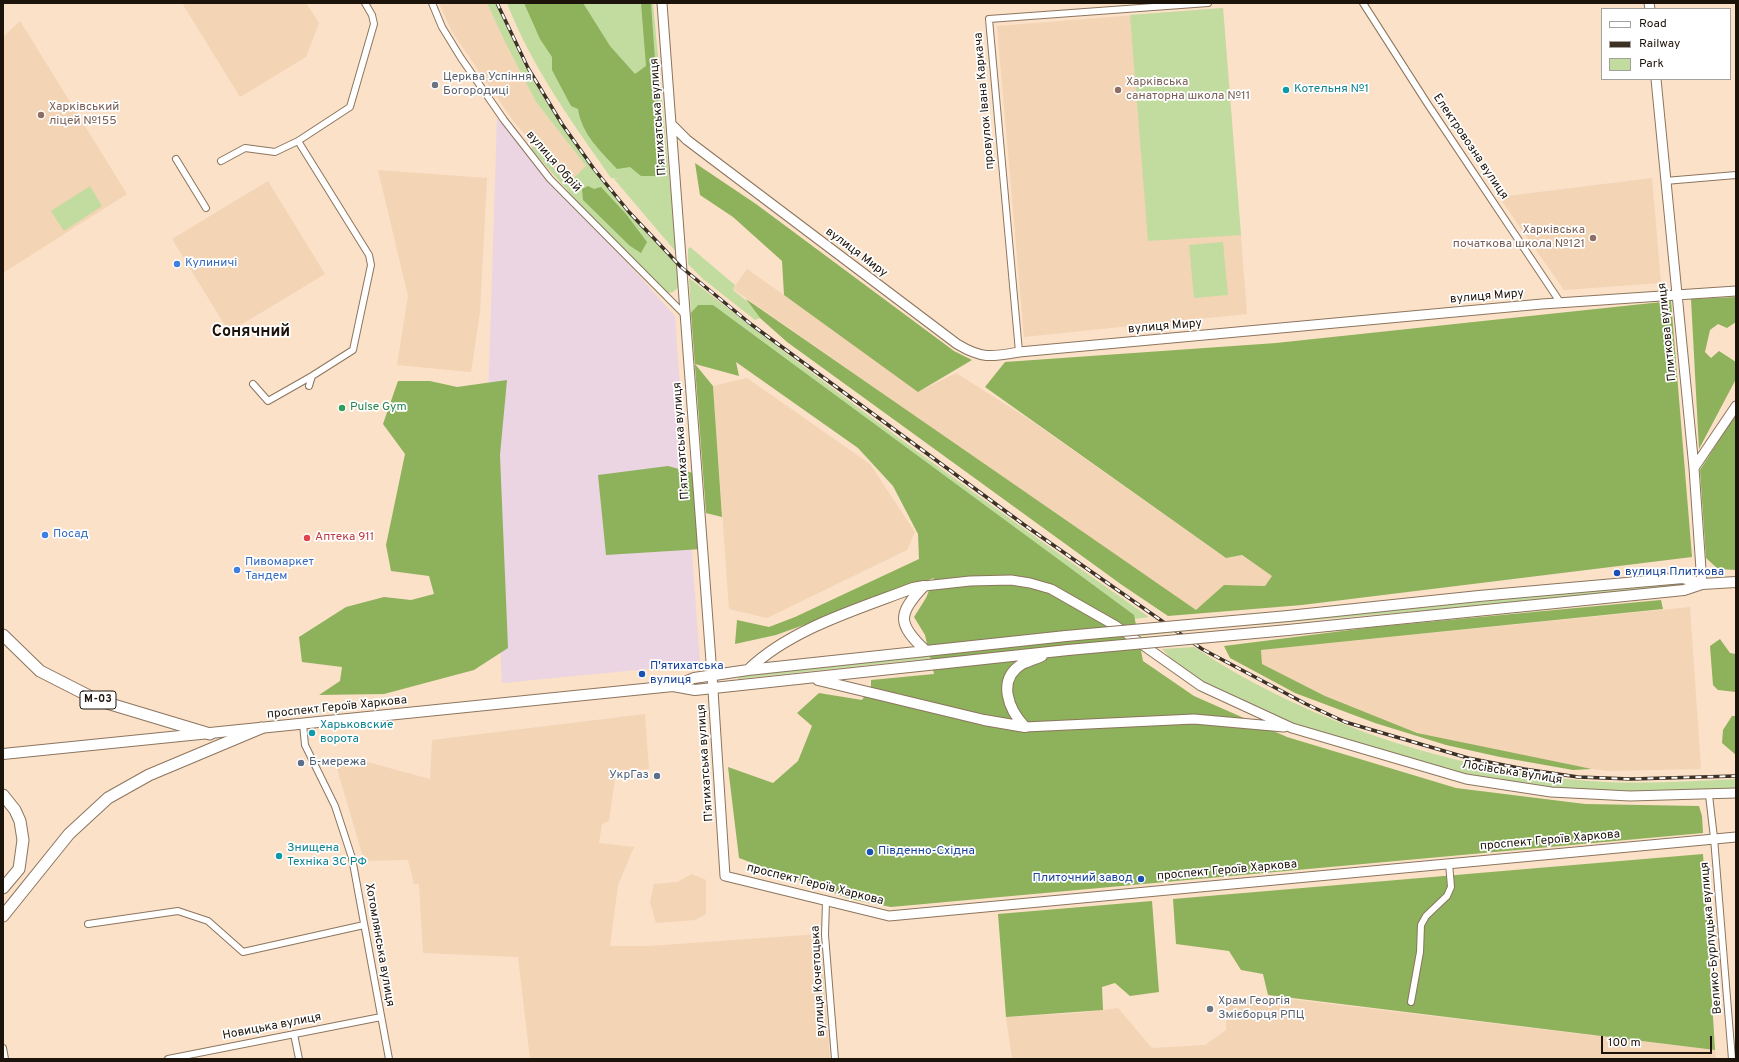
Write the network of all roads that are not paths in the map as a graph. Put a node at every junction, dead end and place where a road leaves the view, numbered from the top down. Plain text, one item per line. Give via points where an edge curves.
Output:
1 (365, 3) edge
2 (432, 3) edge
3 (662, 3) edge
4 (1208, 3) edge
5 (1363, 3) edge
6 (1656, 80) edge
7 (672, 125) junction
8 (298, 141) junction
9 (176, 159) dead end
10 (221, 161) dead end
11 (1736, 175) edge
12 (1665, 181) junction
13 (206, 208) dead end
14 (1736, 291) edge
15 (1677, 296) junction
16 (1560, 302) junction
17 (684, 314) junction
18 (1019, 352) junction
19 (312, 376) junction
20 (253, 384) dead end
21 (309, 386) dead end
22 (1736, 406) edge
23 (1694, 468) junction
24 (1736, 582) edge
25 (1702, 584) junction
26 (924, 586) junction
27 (3, 636) edge
28 (926, 651) junction
29 (1053, 651) junction
30 (748, 670) junction
31 (712, 675) junction
32 (813, 678) junction
33 (673, 686) junction
34 (713, 688) junction
35 (303, 724) junction
36 (1025, 727) junction
37 (261, 728) junction
38 (1292, 728) junction
39 (210, 734) junction
40 (3, 754) edge
41 (1736, 793) edge
42 (3, 795) edge
43 (1709, 795) junction
44 (1736, 836) edge
45 (1714, 838) junction
46 (1449, 863) junction
47 (725, 876) joint
48 (3, 888) edge
49 (826, 902) junction
50 (3, 916) edge
51 (88, 924) dead end
52 (364, 925) junction
53 (1411, 1002) dead end
54 (381, 1016) junction
55 (294, 1034) junction
56 (3, 1048) edge
57 (5, 1059) edge
58 (168, 1059) edge
59 (299, 1059) edge
60 (389, 1059) edge
61 (835, 1059) edge
62 (1732, 1059) edge

1 - 8 street via 374,24 350,107
2 - 17 street, вулиця Обрій via 442,27 461,58 504,120 550,179
3 - 7 street, П’ятихатська вулиця
4 - 18 street, провулок Івана Каркача via 989,19
5 - 16 street, Електровозна вулиця
6 - 12 street, Плиткова вулиця
7 - 17 street, П’ятихатська вулиця
7 - 18 street, вулиця Миру via 686,140 956,344 972,353 989,357
8 - 10 street via 274,152 245,148
8 - 19 street via 369,255 371,265 353,350
9 - 13 street
11 - 12 street
12 - 15 street, Плиткова вулиця
14 - 15 street, вулиця Миру
15 - 16 street, вулиця Миру
15 - 23 street, Плиткова вулиця
16 - 18 street, вулиця Миру
17 - 31 street, П’ятихатська вулиця
19 - 20 street via 268,400
19 - 21 street
22 - 23 street
23 - 25 street, Плиткова вулиця
24 - 25 main road
25 - 28 main road, проспект Героїв Харкова, bridge via 1683,578
25 - 29 main road, проспект Героїв Харкова, bridge via 1684,590
26 - 28 main road via 908,603 904,618 907,630
26 - 30 main road via 913,588 812,629 770,650
26 - 38 street via 1011,580 1051,589 1116,626 1200,686
27 - 39 highway, М-03 via 40,671 97,700
28 - 30 main road, проспект Героїв Харкова
29 - 32 main road, проспект Героїв Харкова
29 - 36 main road via 1022,664 1015,670 1006,690 1016,718
30 - 31 main road, проспект Героїв Харкова
31 - 33 main road, проспект Героїв Харкова
31 - 34 street, П’ятихатська вулиця
32 - 34 main road, проспект Героїв Харкова
32 - 36 main road via 984,720
33 - 34 main road, проспект Героїв Харкова via 695,690
33 - 35 main road, проспект Героїв Харкова
34 - 47 street, П’ятихатська вулиця
35 - 37 main road, проспект Героїв Харкова
35 - 52 street, Хотомлянська вулиця via 305,745 335,806 352,858
36 - 38 street via 1194,719
37 - 39 main road, проспект Героїв Харкова
37 - 50 highway via 149,775 108,798 69,834
38 - 43 street, Лосівська вулиця via 1466,779 1551,792 1630,796
39 - 40 main road, проспект Героїв Харкова
41 - 43 street, Лосівська вулиця
42 - 48 highway via 20,821 23,840 18,868
43 - 45 street
44 - 45 street, проспект Героїв Харкова
45 - 46 street, проспект Героїв Харкова
45 - 62 street, Велико-Бурлуцька вулиця
46 - 49 street, проспект Героїв Харкова via 889,916
46 - 53 street via 1452,887 1421,925 1420,952
47 - 49 street, проспект Героїв Харкова
49 - 61 street, вулиця Кочетоцька via 825,935
51 - 52 street via 178,911 208,921 243,952
52 - 54 street, Хотомлянська вулиця
54 - 55 street, Новицька вулиця
54 - 60 street, Хотомлянська вулиця
55 - 58 street, Новицька вулиця
55 - 59 street
56 - 57 street

